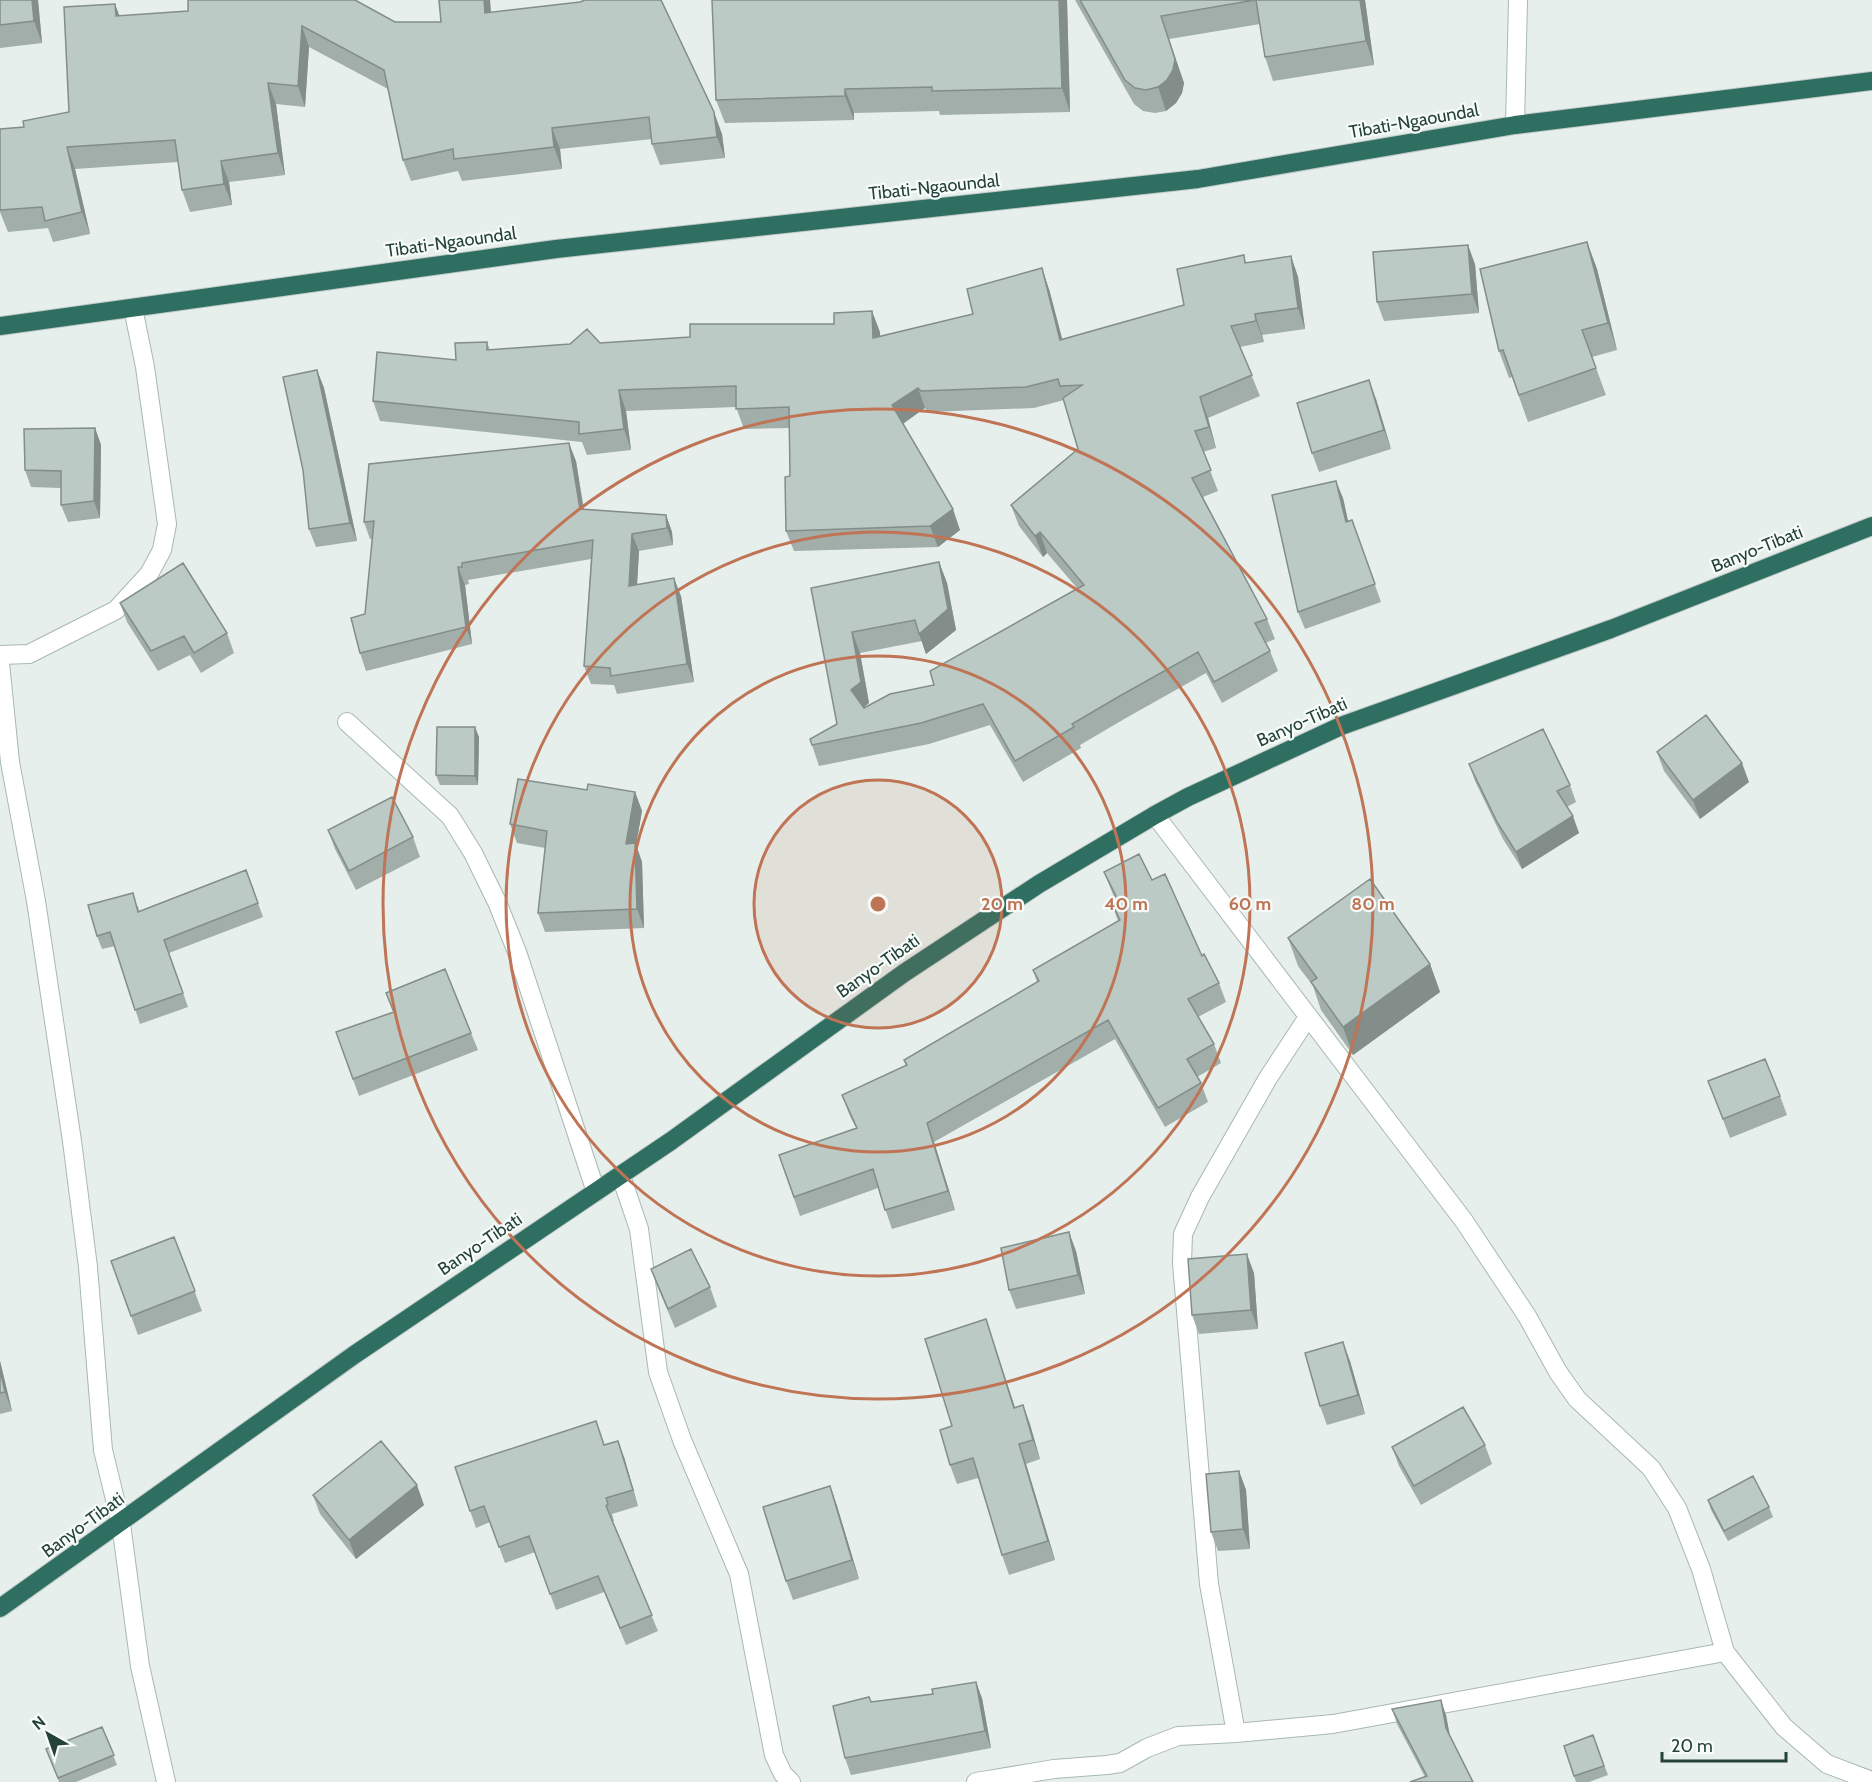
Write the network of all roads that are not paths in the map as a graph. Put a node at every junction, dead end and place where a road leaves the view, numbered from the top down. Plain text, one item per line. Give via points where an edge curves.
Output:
1 (1518, 0) edge
2 (1872, 81) edge
3 (1515, 125) junction
4 (133, 308) junction
5 (0, 326) edge
6 (1872, 526) edge
7 (0, 656) edge
8 (0, 663) edge
9 (347, 722) dead end
10 (1155, 815) junction
11 (1308, 1017) junction
12 (621, 1176) junction
13 (596, 1192) junction
14 (121, 1524) junction
15 (0, 1608) edge
16 (1725, 1652) junction
17 (1236, 1733) junction
18 (1872, 1781) edge
19 (166, 1782) edge
20 (791, 1782) edge
21 (976, 1782) edge

1 - 3 street
2 - 3 highway, Tibati-Ngaoundal
3 - 4 highway, Tibati-Ngaoundal via 1198,179 556,249
4 - 5 highway, Tibati-Ngaoundal
4 - 7 street via 146,367 167,524 162,550 149,574 116,610 29,654
6 - 10 highway, Banyo-Tibati via 1611,629 1341,726
8 - 14 street via 10,762 36,901 74,1153 103,1450
9 - 13 street via 450,816 473,853 517,952
10 - 11 street
10 - 12 highway, Banyo-Tibati via 1039,884 904,973
11 - 16 street via 1464,1221 1577,1399 1651,1468 1677,1508 1701,1569
11 - 17 street via 1268,1078 1183,1234 1182,1263 1209,1584
12 - 13 highway, Banyo-Tibati
12 - 20 street via 639,1229 658,1372 682,1440 740,1574 774,1755
13 - 14 highway, Banyo-Tibati via 354,1356
14 - 15 highway, Banyo-Tibati
14 - 19 street via 140,1666
16 - 17 street via 1333,1724
16 - 18 street via 1784,1727 1827,1764
17 - 21 street via 1178,1736 1107,1766 1054,1769

